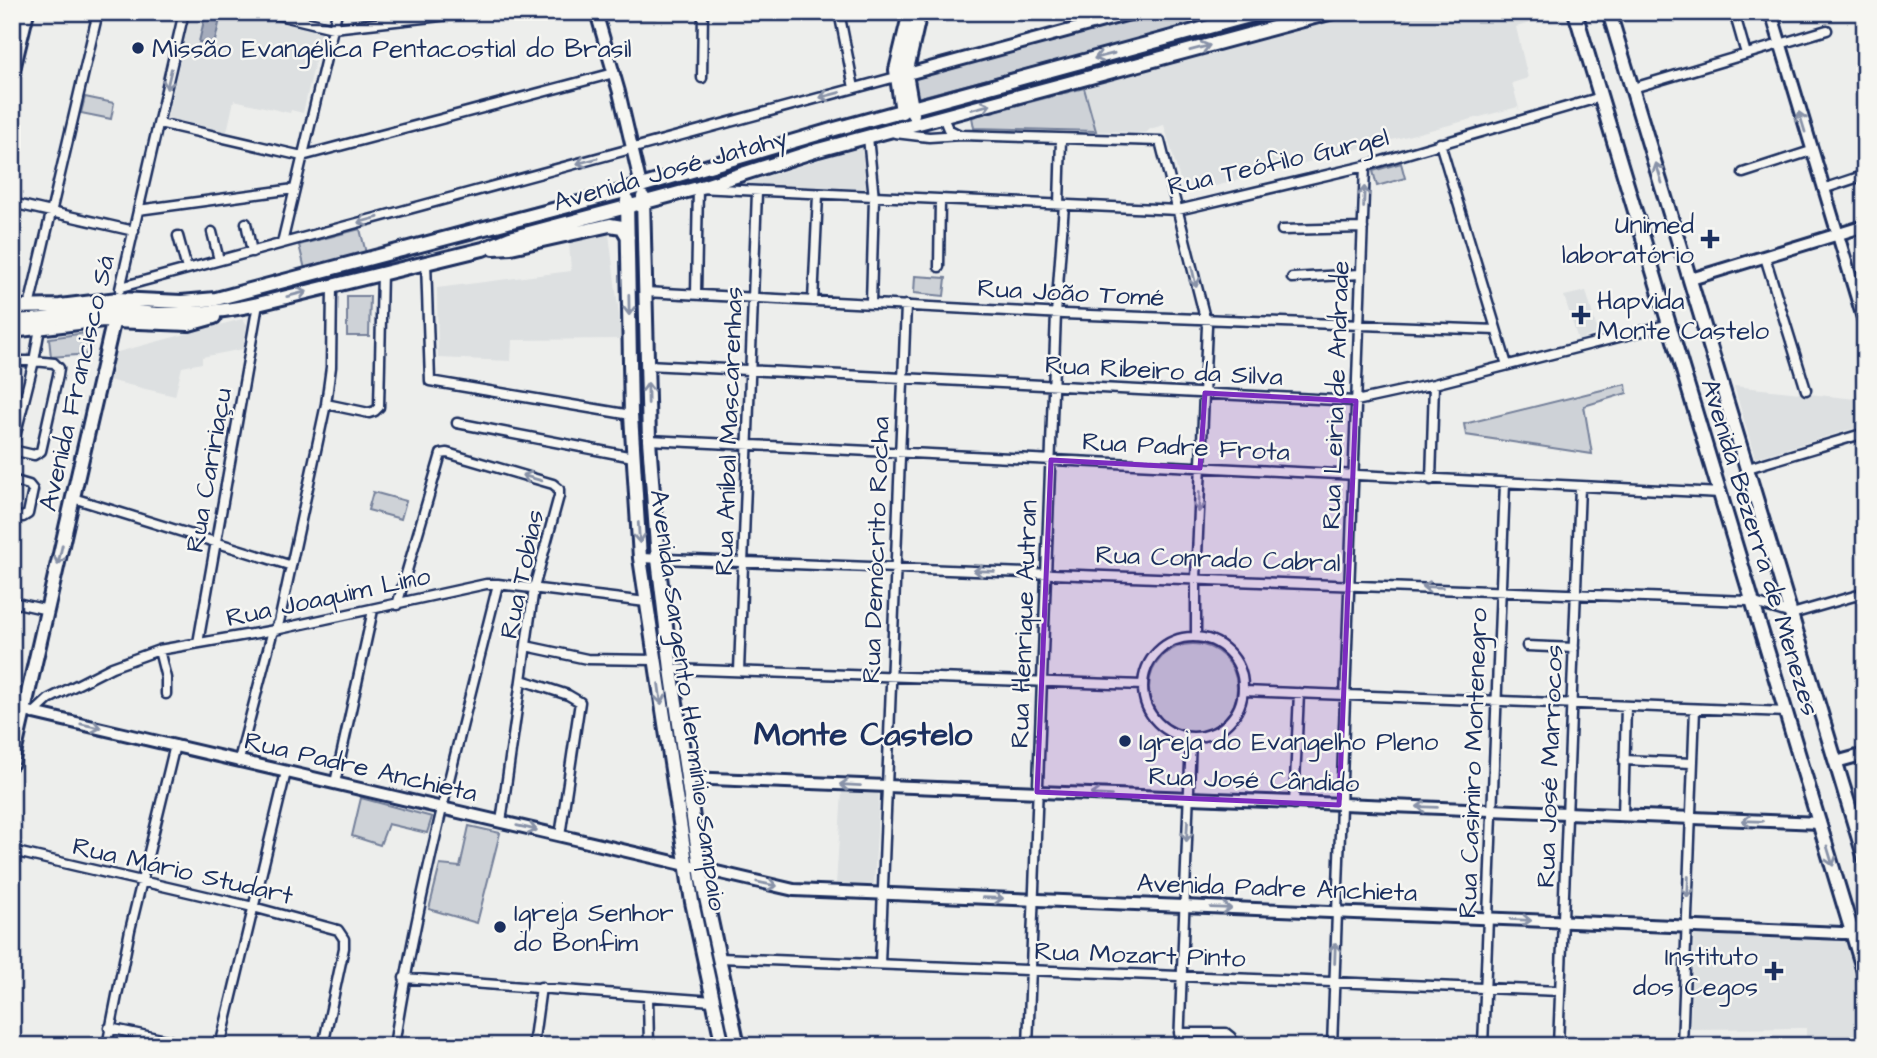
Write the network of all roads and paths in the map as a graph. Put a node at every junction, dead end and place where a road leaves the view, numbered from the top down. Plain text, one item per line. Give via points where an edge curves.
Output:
1 (27, 12) edge
2 (98, 12) edge
3 (184, 12) edge
4 (266, 12) edge
5 (337, 12) edge
6 (477, 12) edge
7 (655, 12) edge
8 (703, 12) edge
9 (839, 12) edge
10 (910, 12) edge
11 (920, 12) edge
12 (1264, 12) edge
13 (1333, 12) edge
14 (1575, 12) edge
15 (1609, 12) edge
16 (1734, 12) edge
17 (1771, 12) edge
18 (596, 13) edge
19 (1133, 13) edge
20 (333, 27) junction
21 (1828, 30) dead end
22 (1779, 43) junction
23 (1746, 54) junction
24 (614, 73) junction
25 (12, 74) edge
26 (901, 75) junction
27 (702, 78) dead end
28 (854, 88) junction
29 (1633, 88) junction
30 (1601, 97) junction
31 (907, 110) junction
32 (943, 117) junction
33 (159, 122) junction
34 (915, 125) junction
35 (888, 132) junction
36 (961, 135) junction
37 (868, 137) junction
38 (1061, 139) junction
39 (1440, 143) junction
40 (784, 145) junction
41 (631, 149) junction
42 (1811, 151) junction
43 (302, 156) junction
44 (790, 159) junction
45 (1364, 166) junction
46 (1743, 173) dead end
47 (742, 175) junction
48 (1865, 175) edge
49 (641, 186) junction
50 (698, 188) junction
51 (295, 189) junction
52 (1823, 189) junction
53 (626, 191) junction
54 (747, 192) junction
55 (757, 192) junction
56 (818, 195) junction
57 (874, 198) junction
58 (940, 200) junction
59 (643, 202) junction
60 (12, 203) edge
61 (1061, 204) junction
62 (627, 207) junction
63 (138, 210) junction
64 (1178, 210) junction
65 (51, 212) junction
66 (246, 223) dead end
67 (1865, 226) edge
68 (1363, 228) junction
69 (1282, 230) dead end
70 (134, 231) junction
71 (212, 232) dead end
72 (1837, 234) junction
73 (178, 236) dead end
74 (628, 237) junction
75 (282, 243) junction
76 (484, 249) junction
77 (252, 251) junction
78 (399, 252) junction
79 (1765, 257) junction
80 (219, 260) junction
81 (366, 260) junction
82 (426, 262) junction
83 (939, 267) dead end
84 (402, 268) junction
85 (187, 269) junction
86 (382, 272) junction
87 (1360, 274) junction
88 (369, 276) junction
89 (1292, 278) dead end
90 (1691, 279) junction
91 (332, 286) junction
92 (645, 292) junction
93 (696, 294) junction
94 (754, 298) junction
95 (813, 300) junction
96 (871, 303) junction
97 (117, 304) junction
98 (258, 304) junction
99 (906, 305) junction
100 (12, 307) edge
101 (29, 307) junction
102 (1862, 308) edge
103 (1056, 314) junction
104 (1204, 319) junction
105 (12, 320) edge
106 (1670, 324) junction
107 (1865, 324) edge
108 (1360, 326) junction
109 (40, 328) junction
110 (1496, 330) junction
111 (12, 331) edge
112 (12, 361) edge
113 (34, 361) junction
114 (647, 365) junction
115 (1507, 365) junction
116 (752, 369) junction
117 (902, 378) junction
118 (1434, 384) junction
119 (1053, 385) junction
120 (1806, 390) dead end
121 (1205, 393) junction
122 (1356, 401) junction
123 (326, 404) junction
124 (631, 415) junction
125 (457, 423) dead end
126 (1865, 433) edge
127 (649, 440) junction
128 (748, 445) junction
129 (12, 450) edge
130 (899, 453) junction
131 (633, 457) junction
132 (1051, 460) junction
133 (1200, 468) junction
134 (1748, 468) junction
135 (1352, 475) junction
136 (1431, 480) junction
137 (12, 481) edge
138 (1505, 483) junction
139 (1580, 487) junction
140 (1721, 494) junction
141 (73, 498) junction
142 (12, 516) edge
143 (216, 543) junction
144 (640, 558) junction
145 (657, 559) junction
146 (743, 562) junction
147 (289, 565) junction
148 (895, 567) junction
149 (1045, 573) junction
150 (1196, 579) junction
151 (498, 584) junction
152 (1348, 584) junction
153 (534, 588) junction
154 (1500, 590) junction
155 (1577, 593) junction
156 (1865, 593) edge
157 (12, 602) edge
158 (646, 602) junction
159 (1754, 603) junction
160 (397, 605) junction
161 (48, 610) junction
162 (373, 610) junction
163 (1792, 614) junction
164 (275, 630) junction
165 (1196, 636) junction
166 (198, 643) junction
167 (526, 646) junction
168 (1527, 646) dead end
169 (1574, 648) junction
170 (159, 650) junction
171 (655, 660) junction
172 (671, 669) junction
173 (739, 671) junction
174 (891, 676) junction
175 (522, 680) junction
176 (1042, 682) junction
177 (1143, 685) junction
178 (1244, 691) junction
179 (1299, 693) junction
180 (166, 694) dead end
181 (1345, 695) junction
182 (1496, 701) junction
183 (1572, 704) junction
184 (1626, 706) junction
185 (1695, 709) junction
186 (1787, 712) junction
187 (29, 713) junction
188 (12, 718) edge
189 (1191, 738) junction
190 (175, 745) junction
191 (1865, 754) edge
192 (239, 760) junction
193 (1625, 760) junction
194 (1836, 762) junction
195 (1692, 763) junction
196 (12, 764) edge
197 (286, 772) junction
198 (687, 778) junction
199 (335, 783) junction
200 (886, 787) junction
201 (1037, 792) junction
202 (1189, 800) junction
203 (1294, 804) junction
204 (1339, 806) junction
205 (442, 808) junction
206 (1492, 811) junction
207 (1566, 813) junction
208 (1623, 816) junction
209 (1691, 819) junction
210 (501, 822) junction
211 (1820, 823) junction
212 (560, 836) junction
213 (12, 851) edge
214 (1865, 859) edge
215 (686, 866) junction
216 (700, 869) junction
217 (142, 880) junction
218 (882, 894) junction
219 (1033, 899) junction
220 (253, 907) junction
221 (1184, 907) junction
222 (1336, 912) junction
223 (1487, 919) junction
224 (1563, 922) junction
225 (1865, 924) edge
226 (1687, 927) junction
227 (1852, 933) junction
228 (719, 958) junction
229 (880, 964) junction
230 (1031, 971) junction
231 (1865, 975) edge
232 (1181, 977) junction
233 (404, 978) junction
234 (1334, 983) junction
235 (541, 987) junction
236 (1484, 988) junction
237 (1560, 991) junction
238 (648, 997) junction
239 (713, 1001) junction
240 (109, 1028) junction
241 (1180, 1033) junction
242 (107, 1046) edge
243 (195, 1046) edge
244 (220, 1046) edge
245 (323, 1046) edge
246 (394, 1046) edge
247 (533, 1046) edge
248 (649, 1046) edge
249 (723, 1046) edge
250 (737, 1046) edge
251 (1028, 1046) edge
252 (1179, 1046) edge
253 (1231, 1046) edge
254 (1332, 1046) edge
255 (1483, 1046) edge
256 (1558, 1046) edge
257 (1682, 1046) edge

1 - 25 main road
2 - 65 street
3 -> 33 street, Avenida Francisco Sá
4 - 20 street
5 - 20 street
6 - 20 street
7 - 18 street
8 - 27 street
9 - 28 street
10 - 26 main road
11 - 26 main road
12 -> 31 main road, Avenida José Jatahy
32 -> 13 main road, Avenida José Jatahy
14 - 30 main road, Avenida Bezerra de Menezes
15 - 29 main road, Avenida Bezerra de Menezes
16 - 23 street
17 - 22 street
18 - 24 street, Avenida Sargento Hermínio Sampaio
19 - 26 street, Avenida José Jatahy
20 - 43 street
21 - 22 street
22 - 23 street
42 -> 22 street
23 - 29 street
24 - 41 street, Avenida Sargento Hermínio Sampaio
24 - 43 street
26 - 28 street, Avenida José Jatahy
26 - 31 main road
28 -> 41 street, Avenida José Jatahy
90 -> 29 main road, Avenida Bezerra de Menezes
30 - 39 street, Rua Teófilo Gurgel
30 - 106 main road, Avenida Bezerra de Menezes
31 - 34 main road
31 - 40 main road, Avenida José Jatahy
32 - 34 main road, Avenida José Jatahy
32 - 36 street via 948,129
33 - 43 street
33 - 63 street, Avenida Francisco Sá
34 - 35 main road, Avenida José Jatahy
35 - 36 street
35 - 37 main road, Avenida José Jatahy
36 - 38 street
37 - 44 main road, Avenida José Jatahy
37 - 57 street
38 - 61 street, Rua Henrique Autran
38 - 64 street via 1159,140
39 - 45 street, Rua Teófilo Gurgel
39 - 110 street
40 - 44 main road
40 - 49 main road, Avenida José Jatahy
41 - 49 street, Avenida Sargento Hermínio Sampaio
41 -> 75 street, Avenida José Jatahy
42 - 46 street
42 - 52 street
43 - 51 street
44 - 47 main road, Avenida José Jatahy
45 - 64 street, Rua Teófilo Gurgel
68 -> 45 street, Rua Leiria de Andrade
47 - 50 main road, Avenida José Jatahy
47 - 54 street
48 - 52 street
49 - 53 main road, Avenida José Jatahy
49 - 59 main road, Avenida Sargento Hermínio Sampaio
50 - 54 street, Rua Teófilo Gurgel
50 - 59 main road, Avenida José Jatahy
50 - 93 street
51 - 63 street
51 - 75 street
52 - 72 street
53 - 62 main road, Avenida Sargento Hermínio Sampaio
53 - 78 main road, Avenida José Jatahy
54 - 55 street, Rua Teófilo Gurgel
55 - 56 street, Rua Teófilo Gurgel
55 - 94 street, Rua Aníbal Mascarenhas
56 - 57 street, Rua Teófilo Gurgel
56 - 95 street
57 - 58 street, Rua Teófilo Gurgel
57 - 96 street
58 - 61 street, Rua Teófilo Gurgel
58 - 83 street
59 - 62 main road, Avenida José Jatahy
59 - 92 main road, Avenida Sargento Hermínio Sampaio
60 - 65 street
61 - 64 street, Rua Teófilo Gurgel
61 - 103 street, Rua Henrique Autran
62 - 74 main road, Avenida Sargento Hermínio Sampaio
62 - 76 main road, Avenida José Jatahy
63 - 70 street, Avenida Francisco Sá
64 -> 104 street
65 - 70 street
65 - 101 street
66 - 77 street
67 - 72 street
68 - 69 street
68 - 87 street, Rua Leiria de Andrade
70 - 97 street, Avenida Francisco Sá
71 - 80 street
72 - 79 street
72 - 102 street
73 - 85 street
74 - 76 main road via 622,227 610,225
74 -> 124 main road, Avenida Sargento Hermínio Sampaio
75 - 77 street, Avenida José Jatahy
76 - 82 main road, Avenida José Jatahy
77 - 80 street, Avenida José Jatahy
78 - 81 main road, Avenida José Jatahy
78 - 84 main road via 393,261
79 - 90 street
79 - 120 street
80 - 85 street, Avenida José Jatahy
81 - 88 main road via 371,267
81 - 97 main road, Avenida José Jatahy via 199,302
82 - 84 main road, Avenida José Jatahy
82 - 124 street via 430,382
84 - 86 main road, Avenida José Jatahy
85 - 97 street, Avenida José Jatahy
86 - 88 main road, Avenida José Jatahy
86 - 123 street via 379,407 369,413
87 - 89 street
87 - 108 street, Rua Leiria de Andrade
88 - 91 main road, Avenida José Jatahy
90 - 134 main road, Avenida Bezerra de Menezes
98 -> 91 main road, Avenida José Jatahy
91 - 123 street
92 - 93 street, Rua João Tomé
92 - 114 main road, Avenida Sargento Hermínio Sampaio
93 - 94 street, Rua João Tomé
94 - 95 street, Rua João Tomé
94 - 116 street, Rua Aníbal Mascarenhas
95 - 96 street, Rua João Tomé
96 - 99 street, Rua João Tomé
97 - 98 main road, Avenida José Jatahy via 190,324
97 - 101 main road, Avenida José Jatahy
97 - 105 main road, Avenida José Jatahy
97 - 109 main road
97 - 141 main road, Avenida Francisco Sá
98 - 143 street, Rua Caririaçu
99 - 103 street, Rua João Tomé
99 - 117 street, Rua Demócrito Rocha
100 - 101 main road, Avenida José Jatahy
102 - 107 street
103 - 104 street, Rua João Tomé
103 - 119 street, Rua Henrique Autran
104 - 108 street, Rua João Tomé
104 - 121 street
106 - 115 street, Rua Ribeiro da Silva
106 - 140 main road, Avenida Bezerra de Menezes
108 - 110 street, Rua João Tomé
108 - 122 street, Rua Leiria de Andrade
109 - 111 main road
109 - 113 street
110 - 115 street
112 - 113 street
113 - 129 street
113 - 129 street via 59,368 43,448 34,455
114 - 116 street, Rua Ribeiro da Silva
127 -> 114 main road, Avenida Sargento Hermínio Sampaio
115 - 118 street, Rua Ribeiro da Silva
116 - 117 street, Rua Ribeiro da Silva
116 - 128 street, Rua Aníbal Mascarenhas
117 - 119 street, Rua Ribeiro da Silva
117 - 130 street, Rua Demócrito Rocha
118 - 122 street, Rua Ribeiro da Silva
118 - 136 street
119 - 121 street, Rua Ribeiro da Silva
119 - 132 street, Rua Henrique Autran
121 - 122 street, Rua Ribeiro da Silva
121 - 133 street
122 - 135 street, Rua Leiria de Andrade
123 - 147 street
124 - 131 main road, Avenida Sargento Hermínio Sampaio
125 - 131 street
126 - 134 street
127 - 128 street, Rua Padre Frota
127 - 145 main road, Avenida Sargento Hermínio Sampaio
128 - 130 street, Rua Padre Frota
128 - 146 street, Rua Aníbal Mascarenhas
130 - 132 street, Rua Padre Frota
130 - 148 street, Rua Demócrito Rocha
131 -> 144 main road, Avenida Sargento Hermínio Sampaio
132 - 133 street, Rua Padre Frota
132 - 149 street, Rua Henrique Autran
133 - 135 street, Rua Padre Frota
133 -> 150 street
134 - 163 main road, Avenida Bezerra de Menezes
135 - 136 street, Rua Padre Frota
135 - 152 street, Rua Leiria de Andrade
136 - 138 street, Rua Padre Frota
137 - 142 street via 33,490 28,513
138 - 139 street, Rua Padre Frota
138 - 154 street, Rua Casimiro Montenegro
139 - 140 street, Rua Padre Frota
139 - 155 street, Rua José Marrocos
140 - 159 main road, Avenida Bezerra de Menezes
141 - 143 street
141 -> 161 main road, Avenida Francisco Sá
143 - 147 street
143 - 166 street, Rua Caririaçu
144 - 145 street, Rua Conrado Cabral
144 - 158 main road, Avenida Sargento Hermínio Sampaio
145 - 146 street, Rua Conrado Cabral
145 - 172 main road, Avenida Sargento Hermínio Sampaio
146 - 148 street, Rua Conrado Cabral
146 - 173 street, Rua Aníbal Mascarenhas
147 - 164 street
149 -> 148 street, Rua Conrado Cabral
148 - 174 street, Rua Demócrito Rocha
149 - 150 street, Rua Conrado Cabral
149 - 176 street, Rua Henrique Autran
150 - 152 street, Rua Conrado Cabral
150 - 165 street
151 - 153 street, Rua Joaquim Lino
151 - 160 street, Rua Joaquim Lino
151 - 205 street
154 -> 152 street, Rua Conrado Cabral
152 - 181 street, Rua Leiria de Andrade
153 - 158 street, Rua Joaquim Lino
153 -> 160 street, Rua Tobias via 559,489 444,453 439,456
153 - 167 street, Rua Tobias
154 - 155 street, Rua Conrado Cabral
154 - 182 street, Rua Casimiro Montenegro
155 - 159 street, Rua Conrado Cabral
155 - 169 street, Rua José Marrocos
156 - 163 street
157 - 161 street
158 - 171 main road, Avenida Sargento Hermínio Sampaio
159 - 163 street, Rua Conrado Cabral
159 - 186 main road, Avenida Bezerra de Menezes
160 - 162 street, Rua Joaquim Lino
161 - 187 main road, Avenida Francisco Sá
162 - 164 street, Rua Joaquim Lino
162 - 199 street
163 - 194 main road, Avenida Bezerra de Menezes
164 - 166 street, Rua Joaquim Lino
164 - 192 street
165 - 177 street via 1165,645 1146,670
165 - 178 street via 1218,643 1235,658
166 - 170 street, Rua Joaquim Lino
167 - 171 street via 587,659
167 - 175 street, Rua Tobias
168 - 169 street
169 - 183 street, Rua José Marrocos
170 - 180 street
170 - 187 street, Rua Joaquim Lino via 112,667
171 -> 215 main road, Avenida Sargento Hermínio Sampaio
172 - 173 street
172 - 198 main road, Avenida Sargento Hermínio Sampaio
173 - 174 street
174 - 176 street
174 - 200 street, Rua Demócrito Rocha
175 - 210 street, Rua Tobias
175 - 212 street via 580,702
176 - 177 street
176 - 201 street, Rua Henrique Autran
177 - 189 street via 1147,707 1160,725
178 - 179 street
178 - 189 street via 1232,720 1220,730
179 - 181 street
179 - 203 street
181 - 182 street
181 - 204 street, Rua Leiria de Andrade
182 - 183 street
182 - 206 street, Rua Casimiro Montenegro
183 - 184 street
183 - 207 street, Rua José Marrocos
184 - 185 street
184 - 193 street
185 - 186 street
185 - 195 street
186 - 211 main road, Avenida Bezerra de Menezes
187 - 188 street, Rua Joaquim Lino
187 -> 190 street, Rua Padre Anchieta
187 - 196 main road, Avenida Francisco Sá
189 - 202 street
190 - 192 street, Rua Padre Anchieta
190 - 217 street
191 - 194 street
192 - 197 street, Rua Padre Anchieta
193 - 195 street
193 - 208 street
194 - 214 main road, Avenida Bezerra de Menezes
195 - 209 street
197 - 199 street, Rua Padre Anchieta
197 - 220 street
200 -> 198 street, Rua José Cândido
198 - 216 main road, Avenida Sargento Hermínio Sampaio
199 - 205 street, Rua Padre Anchieta
200 - 201 street, Rua José Cândido
200 - 218 street, Rua Demócrito Rocha
202 -> 201 street, Rua José Cândido
201 - 219 street, Rua Henrique Autran
202 - 203 street, Rua José Cândido
202 -> 221 street
203 - 204 street, Rua José Cândido
206 -> 204 street, Rua José Cândido
204 - 222 street, Rua Leiria de Andrade
205 - 210 street, Rua Padre Anchieta
205 - 233 street
206 - 207 street, Rua José Cândido
206 - 223 street, Rua Casimiro Montenegro
207 - 208 street, Rua José Cândido
207 - 224 street, Rua José Marrocos
208 - 209 street, Rua José Cândido
211 -> 209 street, Rua José Cândido
209 -> 226 street
210 -> 212 street, Rua Padre Anchieta
211 -> 227 main road, Avenida Bezerra de Menezes
212 - 215 street, Rua Padre Anchieta
213 - 217 street, Rua Mário Studart
215 - 216 street, Avenida Padre Anchieta
215 - 239 main road, Avenida Sargento Hermínio Sampaio
216 -> 218 street, Avenida Padre Anchieta via 794,890
216 - 228 main road, Avenida Sargento Hermínio Sampaio
217 - 220 street, Rua Mário Studart
217 - 240 street
218 -> 219 street, Avenida Padre Anchieta
218 - 229 street, Rua Demócrito Rocha
219 - 221 street, Avenida Padre Anchieta
219 - 230 street, Rua Henrique Autran
220 - 244 street
220 - 245 street, Rua Mário Studart via 342,934 344,948
221 -> 222 street, Avenida Padre Anchieta
221 - 232 street
222 - 223 street, Avenida Padre Anchieta
234 -> 222 street, Rua Leiria de Andrade
223 -> 224 street, Avenida Padre Anchieta
223 - 236 street, Rua Casimiro Montenegro
224 - 226 street, Avenida Padre Anchieta
224 - 237 street, Rua José Marrocos
225 - 227 street
226 - 227 street, Avenida Padre Anchieta
226 - 257 street
227 - 231 main road, Avenida Bezerra de Menezes
228 - 229 street, Rua Mozart Pinto
228 - 250 main road, Avenida Sargento Hermínio Sampaio
229 - 230 street, Rua Mozart Pinto
230 - 232 street, Rua Mozart Pinto
230 - 251 street, Rua Henrique Autran
232 - 234 street, Rua Mozart Pinto
232 - 241 street
233 - 235 street
233 - 246 street
234 - 236 street, Rua Mozart Pinto
234 - 254 street, Rua Leiria de Andrade
235 - 238 street
235 - 247 street
236 - 237 street, Rua Mozart Pinto
236 - 255 street, Rua Casimiro Montenegro
237 - 256 street, Rua José Marrocos
238 - 239 street
238 - 248 street
239 - 249 main road, Avenida Sargento Hermínio Sampaio
240 - 242 street
240 - 243 street
241 - 252 street
241 - 253 street via 1226,1033

